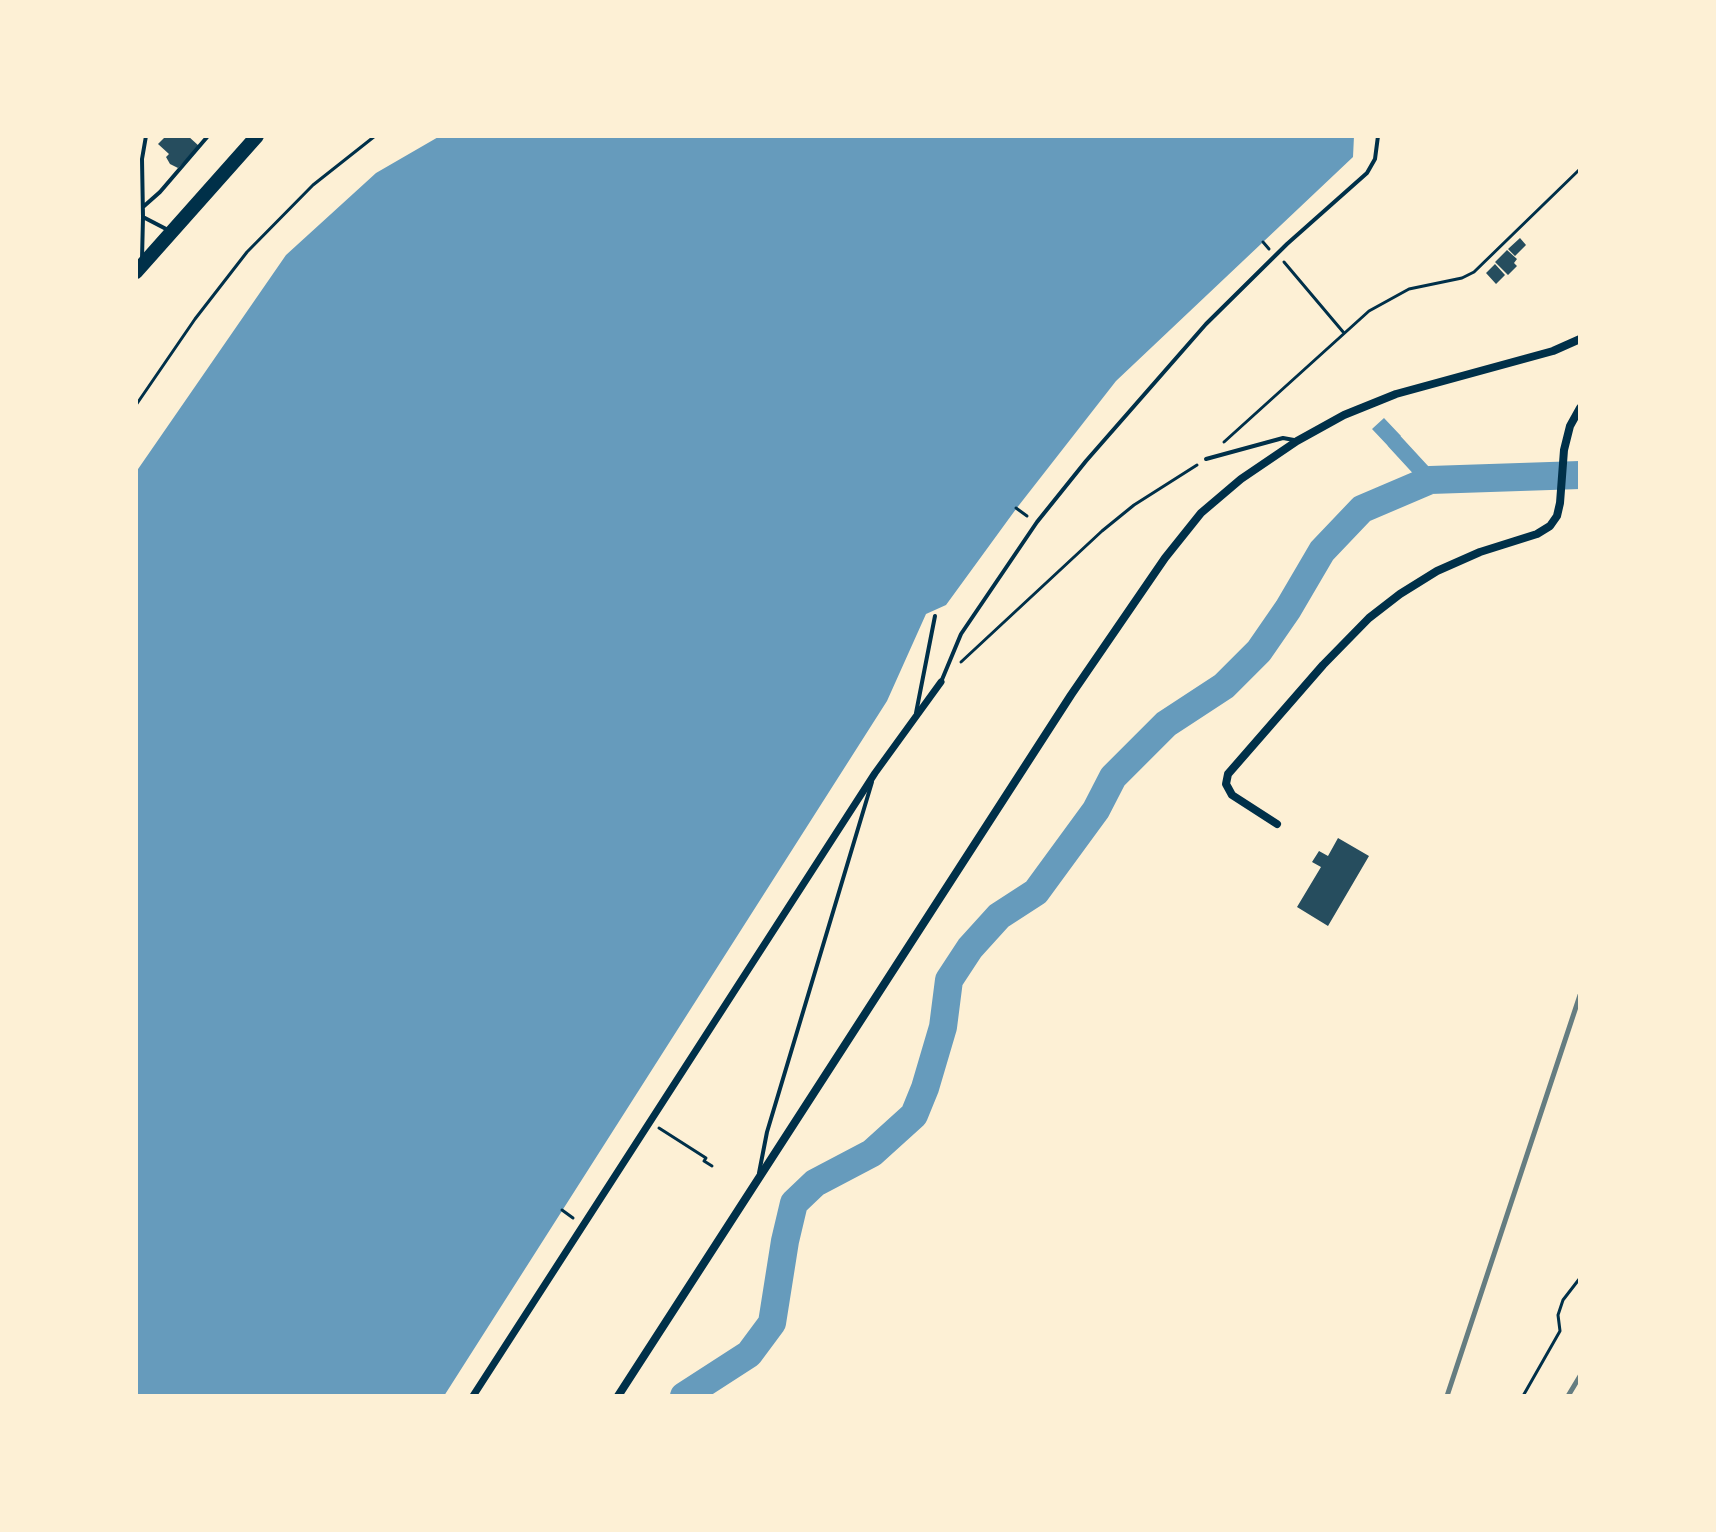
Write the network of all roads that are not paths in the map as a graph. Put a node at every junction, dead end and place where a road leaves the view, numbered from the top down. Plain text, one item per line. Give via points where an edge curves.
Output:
1 (146, 136) edge
2 (208, 136) edge
3 (257, 136) edge
4 (1378, 136) edge
5 (139, 177) edge
6 (143, 207) junction
7 (143, 217) junction
8 (172, 232) junction
9 (139, 269) edge
10 (1580, 339) edge
11 (1580, 408) edge
12 (1297, 441) junction
13 (1206, 459) road end
14 (935, 616) dead end
15 (941, 682) joint
16 (915, 715) junction
17 (875, 773) junction
18 (1277, 824) dead end
19 (758, 1183) junction
20 (473, 1396) edge
21 (618, 1396) edge

1 - 5 lane
2 - 6 lane
3 - 8 main road
4 - 15 lane via 1367,173 1206,324 1037,522 961,634
5 - 6 lane
6 - 7 lane
7 - 8 lane
7 - 9 lane
8 - 9 main road
10 - 12 street via 1396,394
11 - 18 street via 1570,426 1560,503 1550,526 1437,571 1400,594 1369,618 1228,774 1232,795
12 - 13 lane via 1283,438
12 - 19 street via 1215,500 1165,558 1071,695
14 - 16 lane
15 - 16 street
16 - 17 street
17 - 19 lane via 767,1132
17 - 20 street
19 - 21 street

